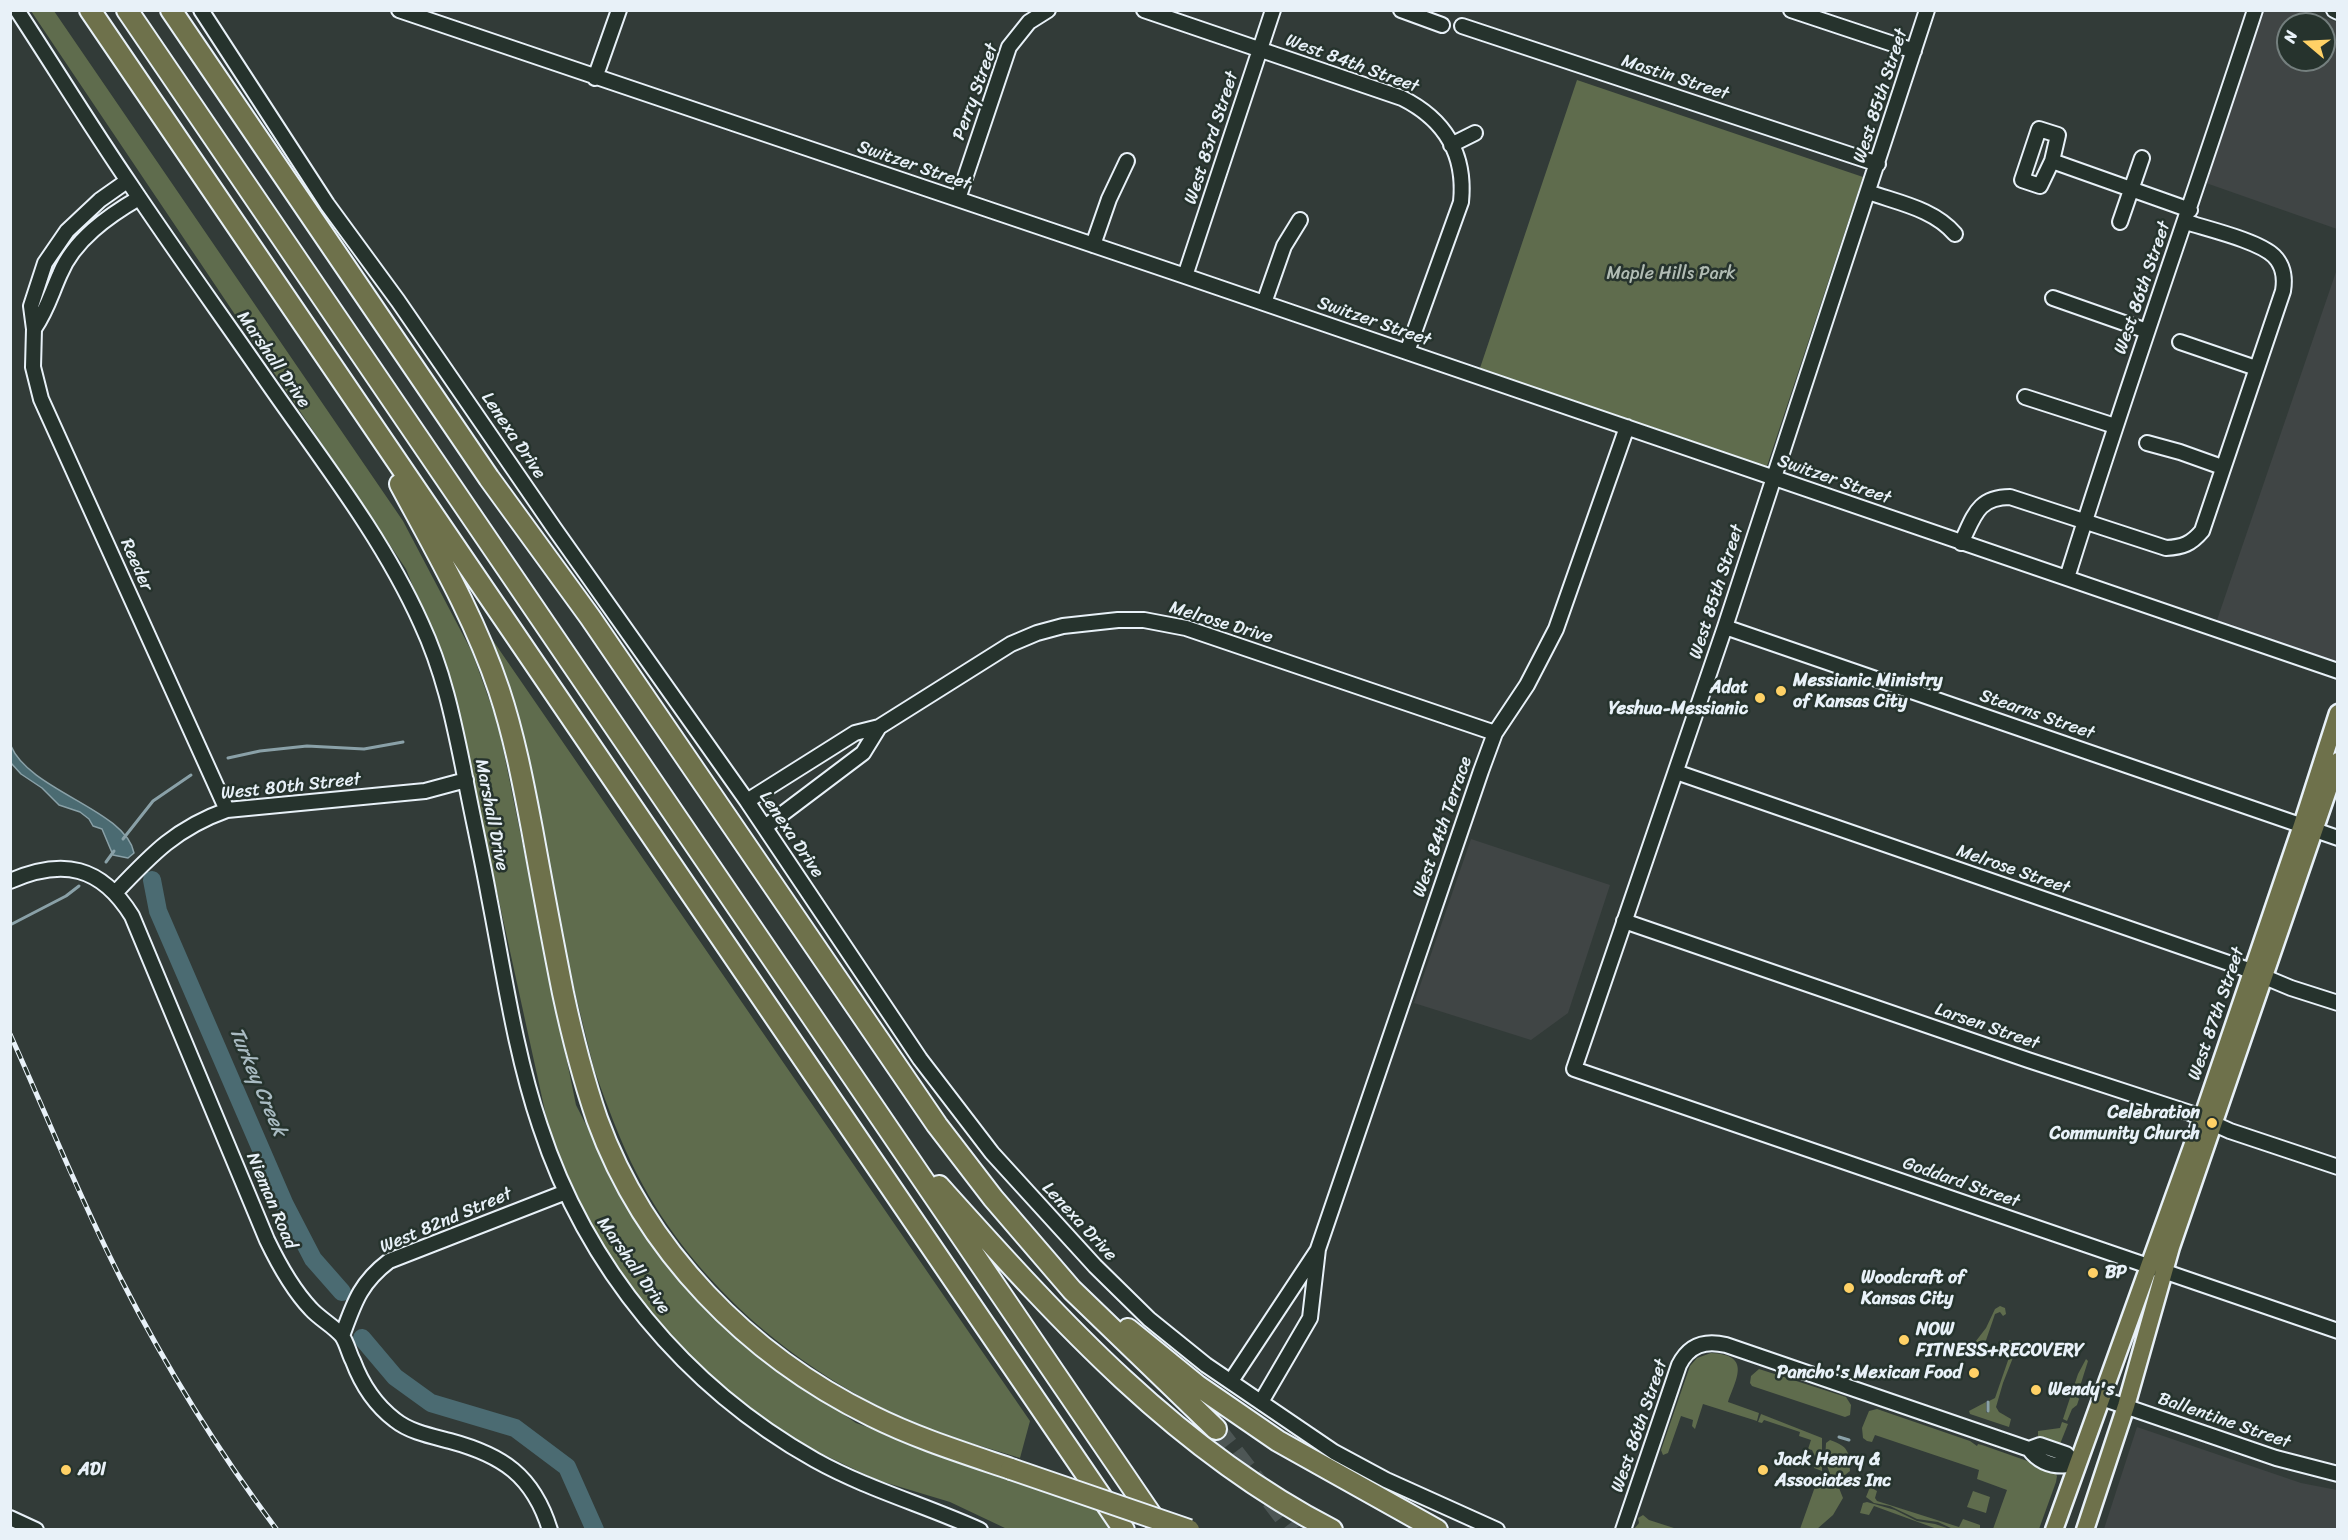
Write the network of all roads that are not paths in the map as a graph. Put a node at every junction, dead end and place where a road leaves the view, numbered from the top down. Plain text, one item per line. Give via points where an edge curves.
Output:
1 (17, 10) edge
2 (90, 10) edge
3 (127, 10) edge
4 (171, 10) edge
5 (201, 10) edge
6 (399, 10) edge
7 (619, 10) edge
8 (1048, 10) edge
9 (1144, 10) edge
10 (1272, 10) edge
11 (1401, 10) edge
12 (1791, 10) edge
13 (1927, 10) edge
14 (2255, 10) edge
15 (1442, 25) dead end
16 (1462, 26) dead end
17 (1260, 50) junction
18 (1914, 51) junction
19 (595, 78) junction
20 (1475, 133) dead end
21 (1451, 145) junction
22 (2142, 158) dead end
23 (1127, 161) dead end
24 (2052, 161) dead end
25 (1878, 164) junction
26 (128, 181) junction
27 (2131, 189) junction
28 (1868, 192) junction
29 (139, 198) junction
30 (958, 199) junction
31 (2188, 216) junction
32 (1300, 220) dead end
33 (2120, 222) dead end
34 (1955, 234) dead end
35 (1093, 245) junction
36 (1185, 276) junction
37 (2053, 298) dead end
38 (1264, 303) junction
39 (34, 329) junction
40 (2147, 331) junction
41 (2180, 342) dead end
42 (1407, 352) junction
43 (2256, 368) junction
44 (353, 396) junction
45 (2025, 397) dead end
46 (2115, 426) junction
47 (1627, 427) junction
48 (2147, 442) dead end
49 (2222, 467) junction
50 (1773, 479) junction
51 (2085, 522) junction
52 (1961, 543) junction
53 (2067, 578) junction
54 (1725, 627) junction
55 (2337, 671) edge
56 (2337, 713) edge
57 (879, 727) junction
58 (1495, 734) junction
59 (2337, 761) edge
60 (1677, 772) junction
61 (466, 780) junction
62 (747, 801) junction
63 (227, 810) junction
64 (765, 827) junction
65 (2308, 828) junction
66 (2337, 838) edge
67 (10, 881) edge
68 (115, 893) junction
69 (1624, 921) junction
70 (2258, 974) junction
71 (2337, 1003) edge
72 (1574, 1069) joint
73 (2208, 1122) junction
74 (889, 1130) junction
75 (2337, 1167) edge
76 (566, 1192) junction
77 (993, 1198) junction
78 (1318, 1249) junction
79 (2156, 1269) junction
80 (2337, 1331) edge
81 (342, 1336) junction
82 (1231, 1381) junction
83 (2101, 1398) junction
84 (1261, 1402) junction
85 (2126, 1406) junction
86 (1216, 1429) tunnel mouth
87 (2077, 1464) junction
88 (2337, 1474) edge
89 (10, 1518) edge
90 (36, 1530) edge
91 (550, 1530) edge
92 (980, 1530) edge
93 (1124, 1530) edge
94 (1161, 1530) edge
95 (1189, 1530) edge
96 (1332, 1530) edge
97 (1437, 1530) edge
98 (1497, 1530) edge
99 (1623, 1530) edge
100 (2054, 1530) edge
101 (2074, 1530) edge
102 (2085, 1530) edge

1 - 26 street, Marshall Drive
2 - 44 highway
3 - 74 highway
4 - 77 highway via 489,478 610,646 937,1125
5 - 62 street, Lenexa Drive via 327,204
6 - 19 street, Switzer Street
7 - 19 street
8 - 30 street, Perry Street via 1029,22 1009,47
9 - 17 street
10 - 17 street, West 83rd Street
11 - 15 street
12 - 18 street
13 - 18 street, West 85th Street
14 - 31 street, West 86th Street
16 - 25 street, Mastin Street
17 - 21 street, West 84th Street via 1410,102 1442,126
17 - 36 street, West 83rd Street
18 - 25 street, West 85th Street
19 - 30 street, Switzer Street
20 - 21 street
21 - 42 street, West 84th Street via 1460,164 1461,202
22 - 27 street
23 - 35 street
24 - 27 street
25 - 28 street, West 85th Street
26 - 29 street, Marshall Drive
26 - 39 street, Reeder via 100,200 67,231 45,263 31,306
27 - 31 street
27 - 33 street
28 - 34 street, West 85th Street via 1933,215
28 - 50 street, West 85th Street
29 - 39 street, Reeder via 113,213 83,239 60,272 47,309
29 - 61 street, Marshall Drive via 348,499 408,594 452,708
30 - 35 street, Switzer Street
31 - 40 street, West 86th Street
31 - 43 street via 2263,248 2276,257 2283,269 2283,291
32 - 38 street via 1284,246
35 - 36 street, Switzer Street
36 - 38 street, Switzer Street
37 - 40 street
38 - 42 street, Switzer Street
39 - 63 street, Reeder via 33,367 41,399
40 - 46 street, West 86th Street
41 - 43 street
42 - 47 street, Switzer Street
43 - 49 street
44 - 93 highway
44 - 95 highway, bridge via 453,584 499,689 521,774 564,997 598,1120 614,1159 648,1220 690,1277 767,1352 875,1418
45 - 46 street
46 - 51 street, West 86th Street
47 - 50 street, Switzer Street
47 - 58 street, West 84th Terrace via 1556,629
48 - 49 street
49 - 51 street via 2202,531 2182,547 2166,548
50 - 52 street, Switzer Street
50 - 54 street, West 85th Street
51 - 52 street via 2010,497 1999,497 1979,508
51 - 53 street, West 86th Street
52 - 53 street, Switzer Street
53 - 55 street, Switzer Street
54 - 60 street, West 85th Street
54 - 65 street, Stearns Street
56 - 65 main road, West 87th Street
57 - 58 street, Melrose Drive via 1011,644 1063,626 1144,620 1186,628
57 - 62 street, Melrose Drive via 855,733
57 - 64 street, Melrose Drive via 863,753
58 - 78 street, West 84th Terrace
59 - 65 main road, West 87th Street
60 - 69 street, West 85th Street
60 - 70 street, Melrose Street
61 - 63 street, West 80th Street via 425,791
61 - 76 street, Marshall Drive via 527,1082 538,1123
62 - 64 street, Lenexa Drive
63 - 68 street, West 80th Street via 177,833
64 - 82 street, Lenexa Drive via 920,1059 977,1136 1033,1200 1149,1319
65 - 66 street, Stearns Street
65 - 70 main road, West 87th Street
67 - 68 street, Nieman Road via 42,869 58,868 98,878
68 - 81 street, Nieman Road via 132,916 278,1264 311,1310
69 - 72 street, West 85th Street
69 - 73 street, Larsen Street
70 - 71 street, Melrose Street
70 - 73 main road, West 87th Street
72 - 79 street, Goddard Street
73 - 75 street, Larsen Street
73 - 79 main road, West 87th Street
73 - 79 main road, West 87th Street via 2165,1222
74 - 94 highway
74 - 96 highway via 1045,1303 1130,1387 1226,1465
76 - 81 street, West 82nd Street via 389,1261 365,1282
76 - 92 street, Marshall Drive via 594,1247 638,1309 679,1356 731,1403 785,1443 820,1462 872,1488
77 - 86 highway via 1072,1290
77 - 97 highway via 1078,1284 1198,1386 1310,1461
78 - 82 street, West 84th Terrace
78 - 84 street, West 84th Terrace via 1310,1318
79 - 80 street, Goddard Street
79 - 83 main road, West 87th Street
79 - 85 main road, West 87th Street
81 - 91 street, Nieman Road via 358,1375 381,1408 414,1431 498,1458 538,1498
82 - 84 street, Lenexa Drive
83 - 85 street, Ballentine Street
83 - 87 main road, West 87th Street
84 - 98 street, Lenexa Drive via 1334,1452
85 - 88 street, Ballentine Street via 2276,1458
85 - 102 main road, West 87th Street
87 - 99 street, West 86th Street via 2061,1467 2036,1458 2029,1449 1743,1350 1716,1342 1703,1343 1684,1355 1679,1365
87 - 100 main road, West 87th Street
87 - 101 main road via 2090,1477
89 - 90 street

